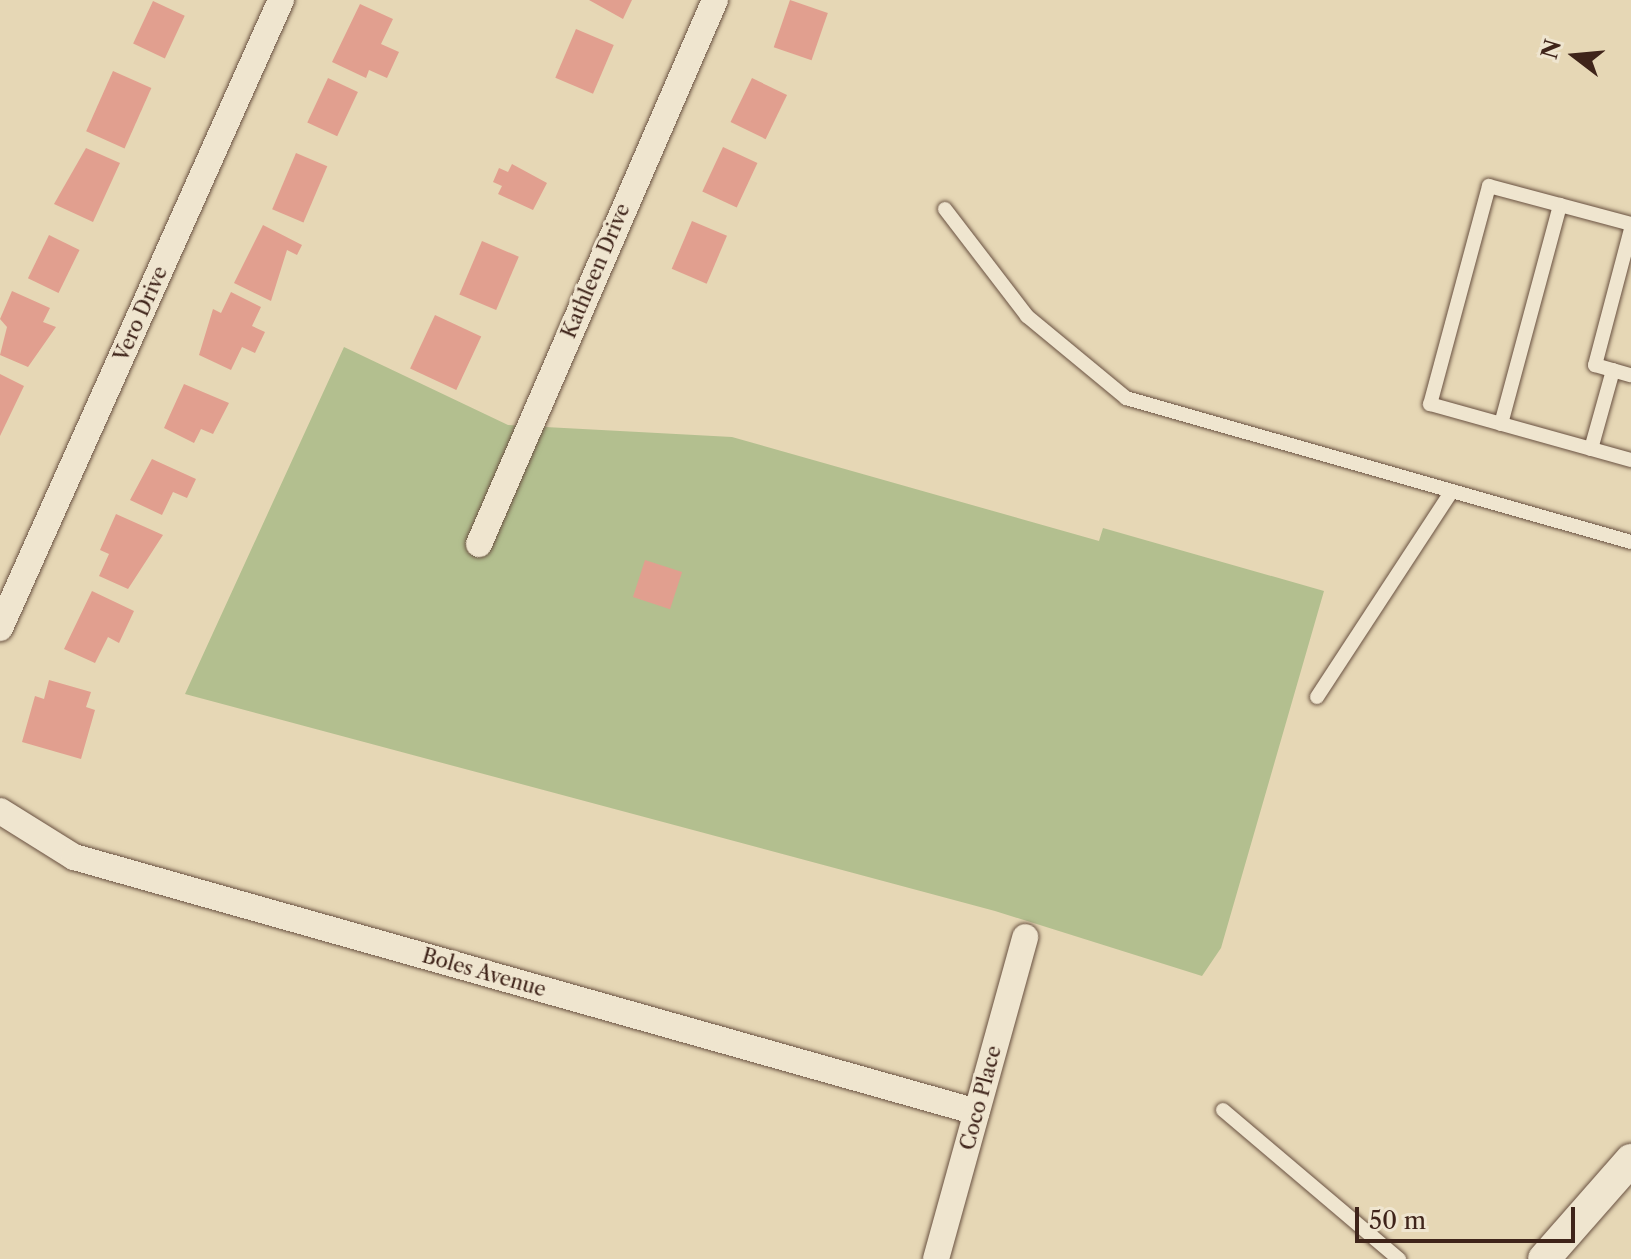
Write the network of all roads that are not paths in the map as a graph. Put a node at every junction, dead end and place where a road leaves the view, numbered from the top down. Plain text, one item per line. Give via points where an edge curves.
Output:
1 (281, 0) edge
2 (715, 0) edge
3 (1560, 205) junction
4 (945, 209) dead end
5 (1631, 227) edge
6 (1613, 370) junction
7 (1631, 375) edge
8 (1501, 424) junction
9 (1591, 449) junction
10 (1631, 460) edge
11 (1452, 491) junction
12 (1631, 542) edge
13 (479, 544) dead end
14 (0, 628) edge
15 (1317, 697) dead end
16 (0, 811) edge
17 (1025, 937) dead end
18 (1223, 1110) dead end
19 (977, 1112) junction
20 (1631, 1160) edge
21 (936, 1259) edge
22 (1399, 1259) edge
23 (1544, 1259) edge

1 - 14 street, Vero Drive
2 - 13 street, Kathleen Drive
3 - 5 lane
3 - 8 lane
3 - 8 lane via 1489,186 1430,404
4 - 11 lane via 1027,316 1126,398
5 - 6 lane via 1595,365
6 - 7 lane
6 - 9 lane
8 - 9 lane
9 - 10 lane
11 - 12 lane
11 - 15 lane
16 - 19 street, Boles Avenue via 74,857
17 - 19 street, Coco Place
18 - 22 lane
19 - 21 street, Coco Place
20 - 23 street

